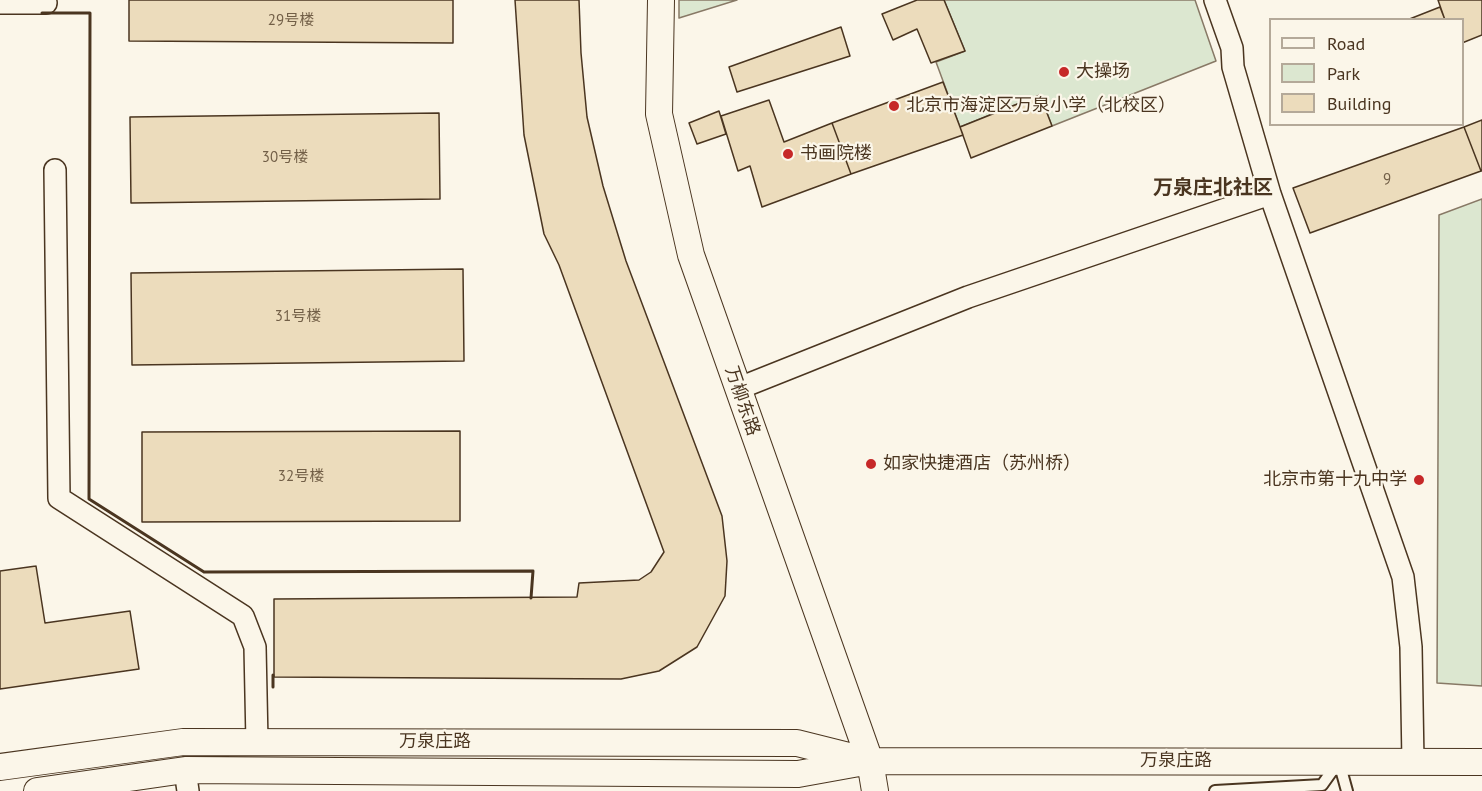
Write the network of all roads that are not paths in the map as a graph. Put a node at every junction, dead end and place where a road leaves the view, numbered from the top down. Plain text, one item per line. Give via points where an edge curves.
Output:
1 (661, 0) edge
2 (1215, 0) edge
3 (0, 3) edge
4 (46, 3) dead end
5 (56, 170) dead end
6 (1270, 195) junction
7 (737, 389) junction
8 (257, 741) junction
9 (870, 761) junction
10 (1339, 761) junction
11 (1413, 762) junction
12 (1482, 762) edge
13 (0, 767) edge
14 (186, 781) edge
15 (37, 791) edge
16 (875, 791) edge
17 (1215, 791) edge
18 (1347, 791) edge

1 - 7 street, 万柳东路 via 659,114 691,255
2 - 6 street via 1232,48 1233,67
3 - 4 street
5 - 8 street via 59,498 243,615 255,647
6 - 7 street via 968,297
6 - 11 street via 1403,577 1411,647
7 - 9 street, 万柳东路
8 - 9 street, 万泉庄路 via 797,743
8 - 13 street, 万泉庄路 via 183,741
9 - 10 street, 万泉庄路
9 - 14 street, 万泉庄路 via 798,774
9 - 16 street, 万柳东路
10 - 11 street, 万泉庄路
10 - 17 lane via 1322,785
10 - 18 lane
11 - 12 street, 万泉庄路
14 - 15 street, 万泉庄路

